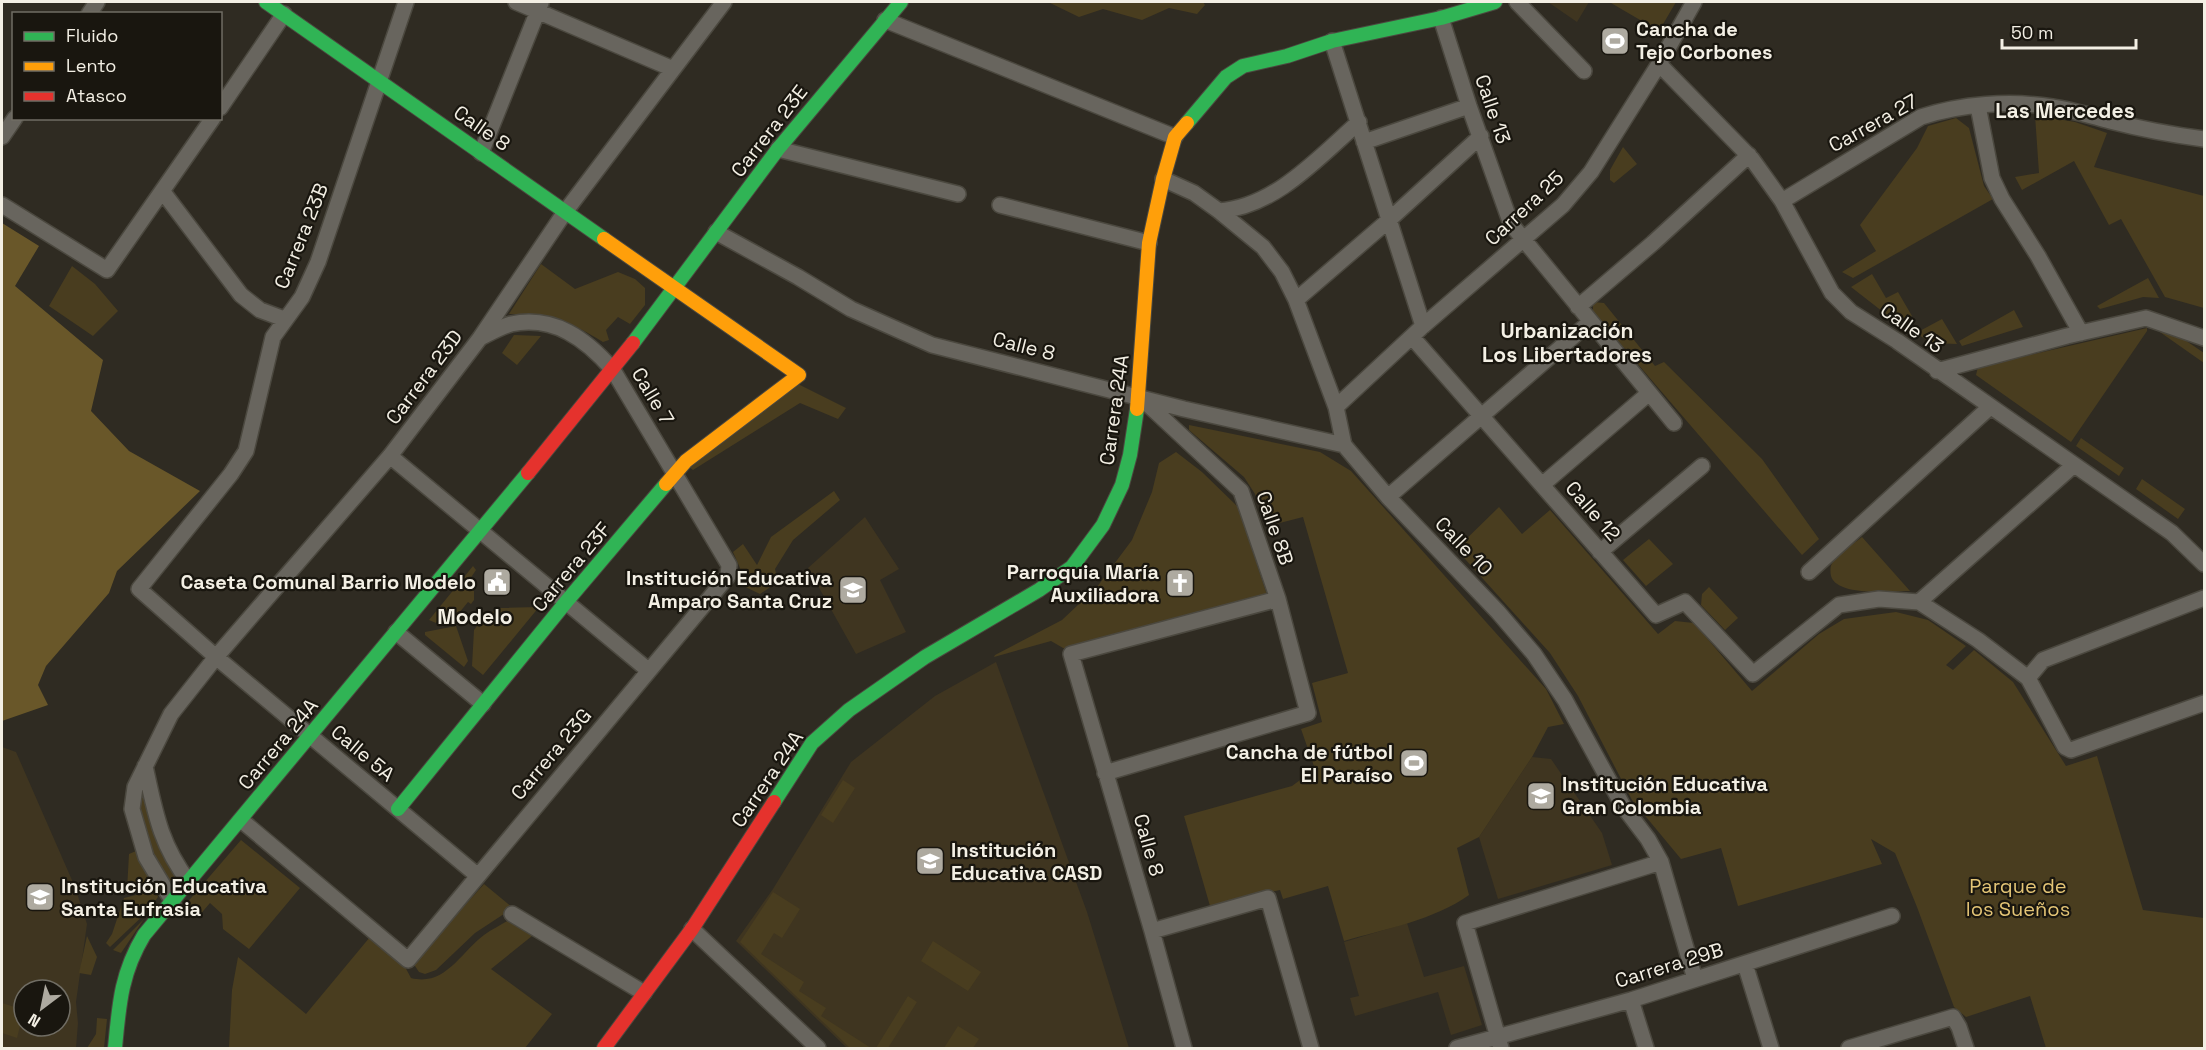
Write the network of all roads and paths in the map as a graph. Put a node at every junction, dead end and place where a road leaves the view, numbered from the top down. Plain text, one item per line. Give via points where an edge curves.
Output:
1 (266, 2) edge
2 (406, 2) edge
3 (516, 2) edge
4 (724, 2) edge
5 (901, 2) edge
6 (1436, 2) edge
7 (1495, 2) edge
8 (1517, 2) edge
9 (1694, 2) edge
10 (540, 6) edge
11 (284, 14) junction
12 (1441, 18) junction
13 (885, 20) junction
14 (1332, 41) junction
15 (1659, 64) junction
16 (673, 69) junction
17 (1584, 71) dead end
18 (380, 81) junction
19 (222, 105) edge
20 (1469, 106) junction
21 (1978, 106) junction
22 (14, 120) edge
23 (212, 120) edge
24 (1359, 122) junction
25 (1481, 136) junction
26 (2, 137) edge
27 (1175, 137) junction
28 (2205, 139) edge
29 (1364, 142) junction
30 (778, 148) junction
31 (481, 153) junction
32 (1749, 155) junction
33 (1163, 179) junction
34 (163, 192) junction
35 (958, 194) dead end
36 (1782, 201) junction
37 (2, 205) edge
38 (1000, 205) dead end
39 (1219, 211) junction
40 (565, 212) junction
41 (1389, 220) junction
42 (716, 232) junction
43 (1523, 239) junction
44 (1149, 243) junction
45 (674, 288) junction
46 (1296, 300) junction
47 (1578, 306) junction
48 (284, 319) junction
49 (1590, 322) junction
50 (1423, 326) junction
51 (2182, 329) junction
52 (2081, 333) junction
53 (1412, 337) junction
54 (480, 338) junction
55 (2205, 338) edge
56 (2205, 343) edge
57 (612, 370) junction
58 (1937, 371) junction
59 (799, 375) joint
60 (1648, 394) junction
61 (1138, 396) junction
62 (1336, 407) junction
63 (1990, 407) junction
64 (1481, 416) junction
65 (1674, 423) dead end
66 (1344, 444) junction
67 (390, 456) junction
68 (2074, 465) junction
69 (1702, 466) dead end
70 (675, 474) junction
71 (1542, 485) junction
72 (1388, 497) junction
73 (480, 530) junction
74 (1600, 552) junction
75 (2205, 564) edge
76 (1809, 572) dead end
77 (728, 576) joint
78 (141, 591) joint
79 (2205, 598) edge
80 (1278, 599) junction
81 (567, 602) junction
82 (1919, 602) junction
83 (396, 633) junction
84 (216, 657) junction
85 (648, 669) junction
86 (2028, 678) junction
87 (483, 704) junction
88 (2205, 704) edge
89 (311, 736) junction
90 (145, 766) junction
91 (1106, 773) junction
92 (398, 809) junction
93 (241, 820) junction
94 (1660, 862) junction
95 (478, 876) junction
96 (189, 882) junction
97 (173, 902) junction
98 (512, 914) dead end
99 (1892, 916) dead end
100 (692, 929) junction
101 (1152, 931) junction
102 (1745, 964) junction
103 (1695, 979) junction
104 (644, 993) junction
105 (1631, 1000) junction
106 (1499, 1042) edge
107 (115, 1048) edge
108 (605, 1048) edge
109 (818, 1048) edge
110 (1184, 1048) edge
111 (1311, 1048) edge
112 (1457, 1048) edge
113 (1646, 1048) edge
114 (1771, 1048) edge
115 (1849, 1048) edge
116 (1966, 1048) edge

1 - 11 street, Calle 8
2 - 18 street, Carrera 23B
3 - 10 street
4 - 16 street, Carrera 23D
5 - 13 street, Carrera 23E
6 - 12 street, Calle 13
7 - 12 street, Carrera 24A
8 - 17 street
9 - 15 street, Carrera 25
10 - 16 street
10 - 31 street
11 - 18 street, Calle 8
11 - 19 street
12 - 14 street, Carrera 24A
12 - 20 street, Calle 13
13 - 27 street
13 - 30 street, Carrera 23E
14 - 24 street
14 - 27 street, Carrera 24A via 1243,66 1226,77
15 - 32 street, Calle 13
15 - 43 street, Carrera 25 via 1591,172 1563,205
16 - 40 street, Carrera 23D
18 - 31 street, Calle 8
18 - 48 street, Carrera 23B via 318,262 302,297
20 - 25 street, Calle 13
20 - 29 street
21 - 28 street, Carrera 27 via 2051,106
21 - 36 street, Carrera 27 via 1921,117
21 - 52 street via 1992,178
22 - 26 street
23 - 34 street
24 - 29 street
24 - 39 street via 1278,190 1236,210
25 - 41 street
25 - 43 street, Calle 13 via 1511,224
27 - 33 street, Carrera 24A
29 - 41 street
30 - 35 street
30 - 42 street, Carrera 23E
31 - 40 street, Calle 8
32 - 36 street, Calle 13
32 - 47 street
33 - 39 street, Calle 10 via 1194,193
33 - 44 street, Carrera 24A
34 - 37 street via 107,270
34 - 48 street via 241,295 260,310
36 - 58 street, Calle 13 via 1832,293 1851,312
38 - 44 street
39 - 46 street, Calle 10 via 1263,247
40 - 45 street, Calle 8
40 - 54 street, Carrera 23D
41 - 46 street
41 - 50 street
42 - 45 street, Carrera 23E
42 - 61 street, Calle 8 via 851,309 933,345
43 - 47 street, Calle 13
43 - 50 street, Carrera 25
44 - 61 street, Carrera 24A
45 - 57 street, Carrera 24A
45 - 59 street, Calle 8
46 - 62 street, Calle 10
47 - 49 street, Calle 13
48 - 78 street, Carrera 23B via 273,337 246,450 140,586
49 - 60 street, Calle 13
49 - 64 street
50 - 53 street, Carrera 25
51 - 52 street via 2146,318
51 - 55 street
51 - 56 street
52 - 58 street
53 - 62 street, Carrera 25
53 - 64 street, Calle 12
54 - 57 street, Calle 7 via 508,325 561,327 596,351
54 - 67 street, Carrera 23D
57 - 70 street, Calle 7
57 - 73 street, Carrera 24A
58 - 63 street, Calle 13
59 - 70 street, Carrera 23F via 694,454
60 - 65 street, Calle 13
60 - 71 street
61 - 66 street, Calle 8
61 - 80 street, Calle 8B via 1241,491
61 - 100 street, Carrera 24A via 1122,485 1103,525 1072,567 916,662 816,739
62 - 66 street, Calle 10
63 - 68 street, Calle 13
63 - 76 street
64 - 71 street, Calle 12
64 - 72 street
66 - 72 street, Calle 10
67 - 73 street
67 - 84 street, Carrera 23D
68 - 75 street, Calle 13 via 2183,541
68 - 82 street
69 - 74 street
70 - 77 street, Calle 7 via 729,566
70 - 81 street, Carrera 23F
71 - 74 street, Calle 12
72 - 94 street, Calle 10 via 1534,654
73 - 81 street
73 - 83 street, Carrera 24A
74 - 82 street, Calle 12 via 1656,615 1685,602 1753,674 1839,604 1879,599
77 - 85 street, Carrera 23G
78 - 84 street, Calle 5A
79 - 86 street via 2043,660
80 - 91 street, Calle 8B via 1308,713
80 - 91 street, Calle 8 via 1071,654
81 - 85 street
81 - 87 street, Carrera 23F
82 - 86 street
83 - 87 street
83 - 89 street, Carrera 24A
84 - 89 street, Calle 5A
84 - 90 street, Carrera 23D via 171,714
85 - 95 street, Carrera 23G
86 - 88 street via 2065,747 2072,750
87 - 92 street, Carrera 23F
89 - 92 street, Calle 5A
89 - 93 street, Carrera 24A
90 - 96 street via 164,843
90 - 97 street, Carrera 23D via 135,787 132,809 146,857
91 - 101 street, Calle 8
92 - 95 street, Calle 5A
93 - 95 street, Carrera 23G via 408,960
93 - 96 street, Carrera 24A
94 - 103 street, Calle 10
94 - 106 street via 1464,923
96 - 97 street, Carrera 24A
97 - 107 street, Carrera 24A via 144,935 123,976
98 - 104 street
99 - 102 street, Carrera 29B
100 - 104 street, Carrera 24A
100 - 109 street
101 - 110 street, Calle 8
101 - 111 street via 1268,898
102 - 103 street, Carrera 29B
102 - 114 street
103 - 105 street, Carrera 29B
104 - 108 street, Carrera 24A
105 - 106 street, Carrera 29B
105 - 113 street
106 - 112 street, Carrera 29B
115 - 116 street via 1953,1017

